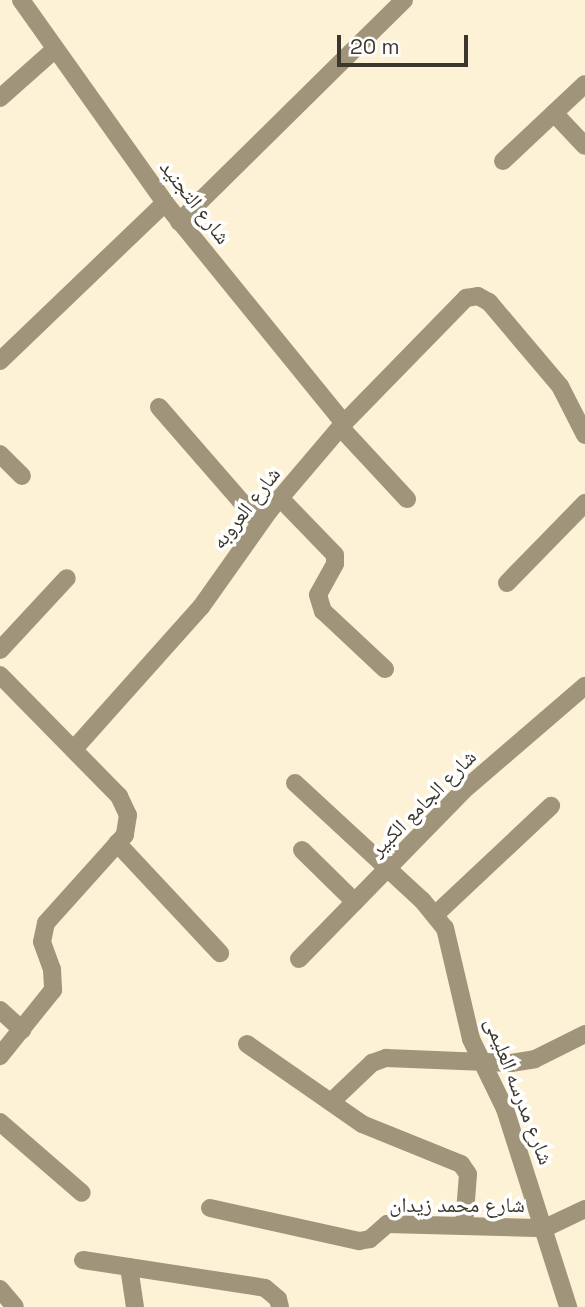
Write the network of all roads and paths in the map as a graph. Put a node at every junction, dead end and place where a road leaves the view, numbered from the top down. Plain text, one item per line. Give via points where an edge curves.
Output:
1 (21, 0) edge
2 (404, 0) edge
3 (54, 50) junction
4 (585, 84) edge
5 (0, 98) edge
6 (554, 113) junction
7 (585, 146) edge
8 (503, 161) dead end
9 (165, 203) junction
10 (179, 222) junction
11 (0, 361) edge
12 (159, 407) dead end
13 (343, 425) junction
14 (585, 435) edge
15 (0, 454) edge
16 (22, 476) dead end
17 (280, 498) junction
18 (407, 499) dead end
19 (585, 503) edge
20 (260, 523) junction
21 (67, 578) dead end
22 (507, 583) dead end
23 (0, 650) edge
24 (385, 669) dead end
25 (0, 675) edge
26 (585, 686) edge
27 (74, 749) junction
28 (295, 783) dead end
29 (551, 806) dead end
30 (117, 843) junction
31 (302, 850) dead end
32 (389, 869) junction
33 (355, 902) junction
34 (436, 914) junction
35 (220, 953) dead end
36 (299, 959) dead end
37 (0, 1010) edge
38 (22, 1030) junction
39 (585, 1034) edge
40 (247, 1044) dead end
41 (0, 1056) edge
42 (483, 1063) junction
43 (331, 1102) junction
44 (0, 1122) edge
45 (82, 1193) dead end
46 (210, 1208) dead end
47 (585, 1209) edge
48 (464, 1226) junction
49 (545, 1227) junction
50 (83, 1260) dead end
51 (129, 1267) junction
52 (0, 1289) edge
53 (15, 1307) edge
54 (135, 1307) edge
55 (280, 1307) edge
56 (568, 1307) edge

1 - 3 street, شارع التجنيد
2 - 10 street
3 - 5 street
3 - 9 street, شارع التجنيد
4 - 6 street
6 - 7 street
6 - 8 street
9 - 10 street, شارع التجنيد
9 - 11 street
10 - 13 street, شارع التجنيد
12 - 20 street
13 - 14 street, شارع العروبه via 462,302 478,296 489,302 560,386
13 - 17 street, شارع العروبه
13 - 18 street, شارع التجنيد
15 - 16 street
17 - 20 street, شارع العروبه
17 - 24 street via 335,555 335,564 318,595 323,611
19 - 22 street
20 - 27 street, شارع العروبه via 201,607
21 - 23 street
25 - 27 street
26 - 32 street, شارع الجامع الكبير via 464,790
27 - 30 street via 119,796 128,824
28 - 32 street, شارع مدرسه العليمى
29 - 34 street
30 - 35 street
30 - 38 street via 46,923 42,942 52,969 53,990
31 - 33 street
32 - 33 street, شارع الجامع الكبير
32 - 34 street, شارع مدرسه العليمى
33 - 36 street, شارع الجامع الكبير
34 - 42 street, شارع مدرسه العليمى via 452,946 467,1022
37 - 38 street
38 - 41 street
39 - 42 street via 535,1059
40 - 43 street
42 - 43 street via 386,1058 372,1063
42 - 49 street, شارع مدرسه العليمى via 505,1109
43 - 48 street via 362,1124 464,1167 468,1174
44 - 45 street
46 - 48 street, شارع محمد زيدان via 359,1241 370,1240 387,1224
47 - 49 street
48 - 49 street, شارع محمد زيدان
49 - 56 street, شارع مدرسه العليمى
50 - 51 street
51 - 54 street
51 - 55 street via 265,1288
52 - 53 street

